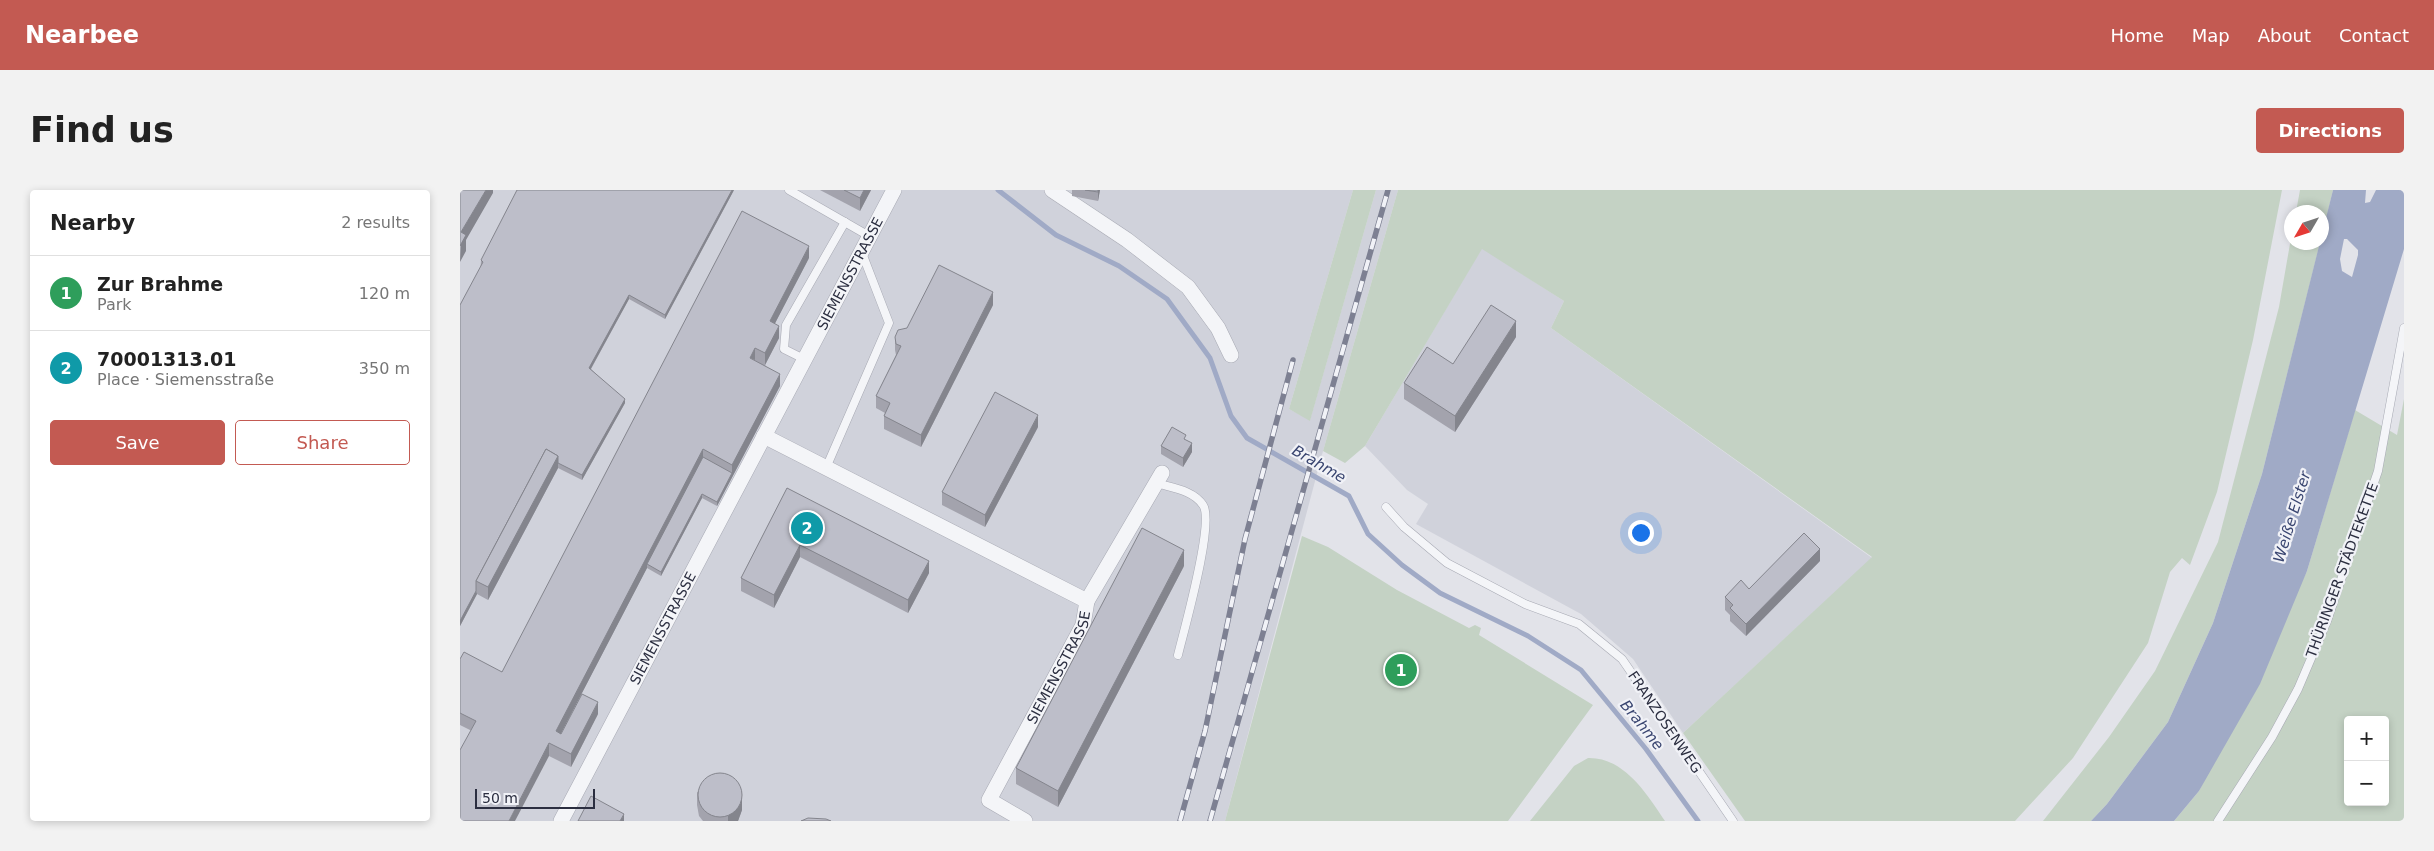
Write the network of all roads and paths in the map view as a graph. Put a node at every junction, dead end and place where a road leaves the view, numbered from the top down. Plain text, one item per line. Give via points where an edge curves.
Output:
1 (789, 190) edge
2 (894, 190) edge
3 (1052, 190) edge
4 (845, 222) junction
5 (869, 236) junction
6 (861, 252) junction
7 (2404, 328) edge
8 (1231, 355) dead end
9 (804, 359) junction
10 (764, 436) junction
11 (826, 468) junction
12 (1159, 478) joint
13 (1386, 507) dead end
14 (1087, 601) junction
15 (1178, 655) dead end
16 (561, 821) edge
17 (1025, 821) edge
18 (1733, 821) edge
19 (2218, 821) edge

1 - 4 lane
2 - 5 street, SIEMENSSTRASSE
3 - 8 street via 1127,240 1188,287 1218,328
4 - 5 lane
4 - 9 lane via 786,325 784,348
5 - 6 street, SIEMENSSTRASSE
6 - 9 street, SIEMENSSTRASSE
6 - 11 lane via 888,323
7 - 19 lane, THÜRINGER STÄDTEKETTE via 2378,471 2327,621 2298,689
9 - 10 street, SIEMENSSTRASSE
10 - 11 street, SIEMENSSTRASSE
10 - 16 street, SIEMENSSTRASSE
11 - 14 street, SIEMENSSTRASSE
12 - 14 street, SIEMENSSTRASSE
12 - 15 lane via 1188,492 1204,506 1207,518
13 - 18 lane, FRANZOSENWEG via 1404,527 1447,563 1525,604 1579,624 1622,659
14 - 17 street, SIEMENSSTRASSE via 1083,625 989,800

